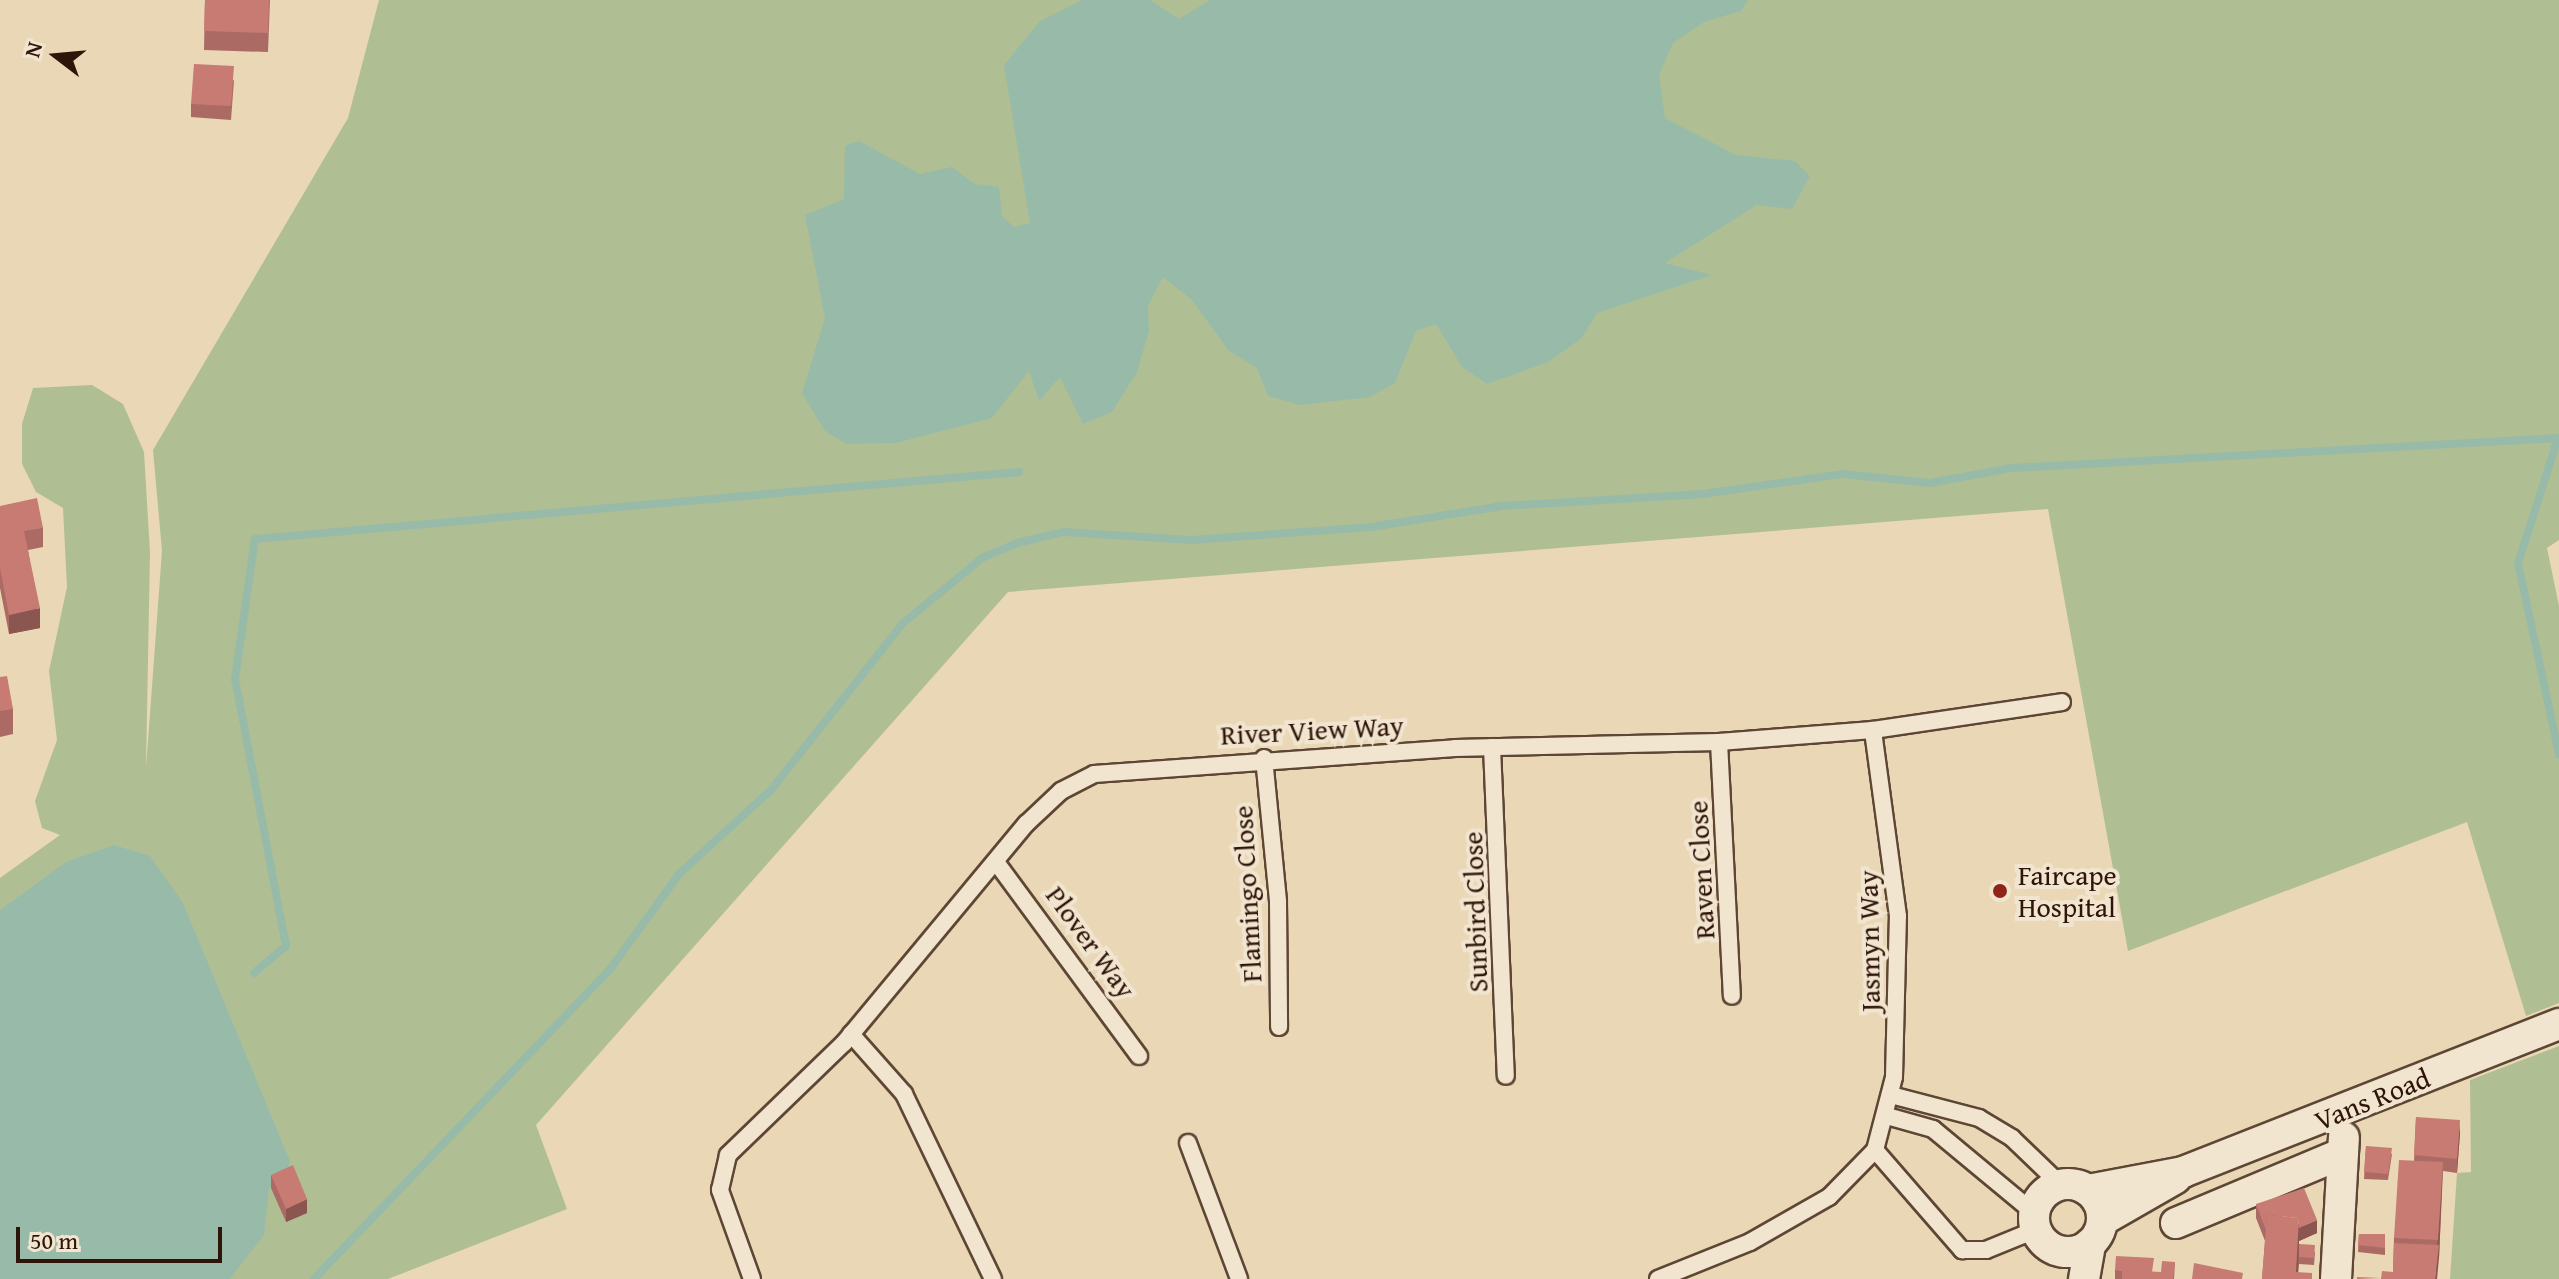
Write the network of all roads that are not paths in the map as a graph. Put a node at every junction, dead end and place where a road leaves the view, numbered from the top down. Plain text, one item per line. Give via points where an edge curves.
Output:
1 (2062, 702) dead end
2 (1873, 730) junction
3 (1719, 742) junction
4 (1492, 747) junction
5 (1264, 758) junction
6 (996, 862) junction
7 (1732, 996) dead end
8 (2559, 1024) edge
9 (1279, 1027) dead end
10 (851, 1034) junction
11 (1139, 1056) dead end
12 (1506, 1076) dead end
13 (1891, 1095) junction
14 (2346, 1111) junction
15 (1887, 1116) junction
16 (1188, 1143) dead end
17 (1875, 1150) junction
18 (2343, 1153) junction
19 (2183, 1172) junction
20 (2074, 1187) junction
21 (2176, 1223) dead end
22 (2038, 1229) junction
23 (2096, 1232) junction
24 (752, 1279) edge
25 (993, 1279) edge
26 (1239, 1279) edge
27 (1658, 1279) edge
28 (2061, 1279) edge
29 (2084, 1279) edge
30 (2336, 1279) edge

1 - 2 lane, River View Way
2 - 3 lane, River View Way
2 - 13 lane, Jasmyn Way via 1898,916
3 - 4 lane, River View Way
3 - 7 lane, Raven Close
4 - 5 lane, River View Way
4 - 12 lane, Sunbird Close
5 - 6 lane, River View Way via 1094,774 1061,791
5 - 9 lane, Flamingo Close via 1278,902
6 - 10 lane, River View Way
6 - 11 lane, Plover Way
8 - 14 street, Vans Road
10 - 24 lane, River View Way via 728,1155 720,1190
10 - 25 lane via 904,1094
13 - 15 lane, Jasmyn Way
13 - 20 lane via 1979,1118
14 - 18 street
14 - 19 street, Vans Road
15 - 17 lane, Jasmyn Way
15 - 22 lane via 1933,1129
16 - 26 lane
17 - 22 lane via 1962,1250 1986,1250
17 - 27 lane via 1829,1197 1750,1242
18 - 21 street
18 - 30 street
19 - 20 street, Vans Road
19 - 23 street, Vans Road
20 - 22 street
20 - 23 street
22 - 23 street via 2076,1252
22 - 28 street
23 - 29 street

